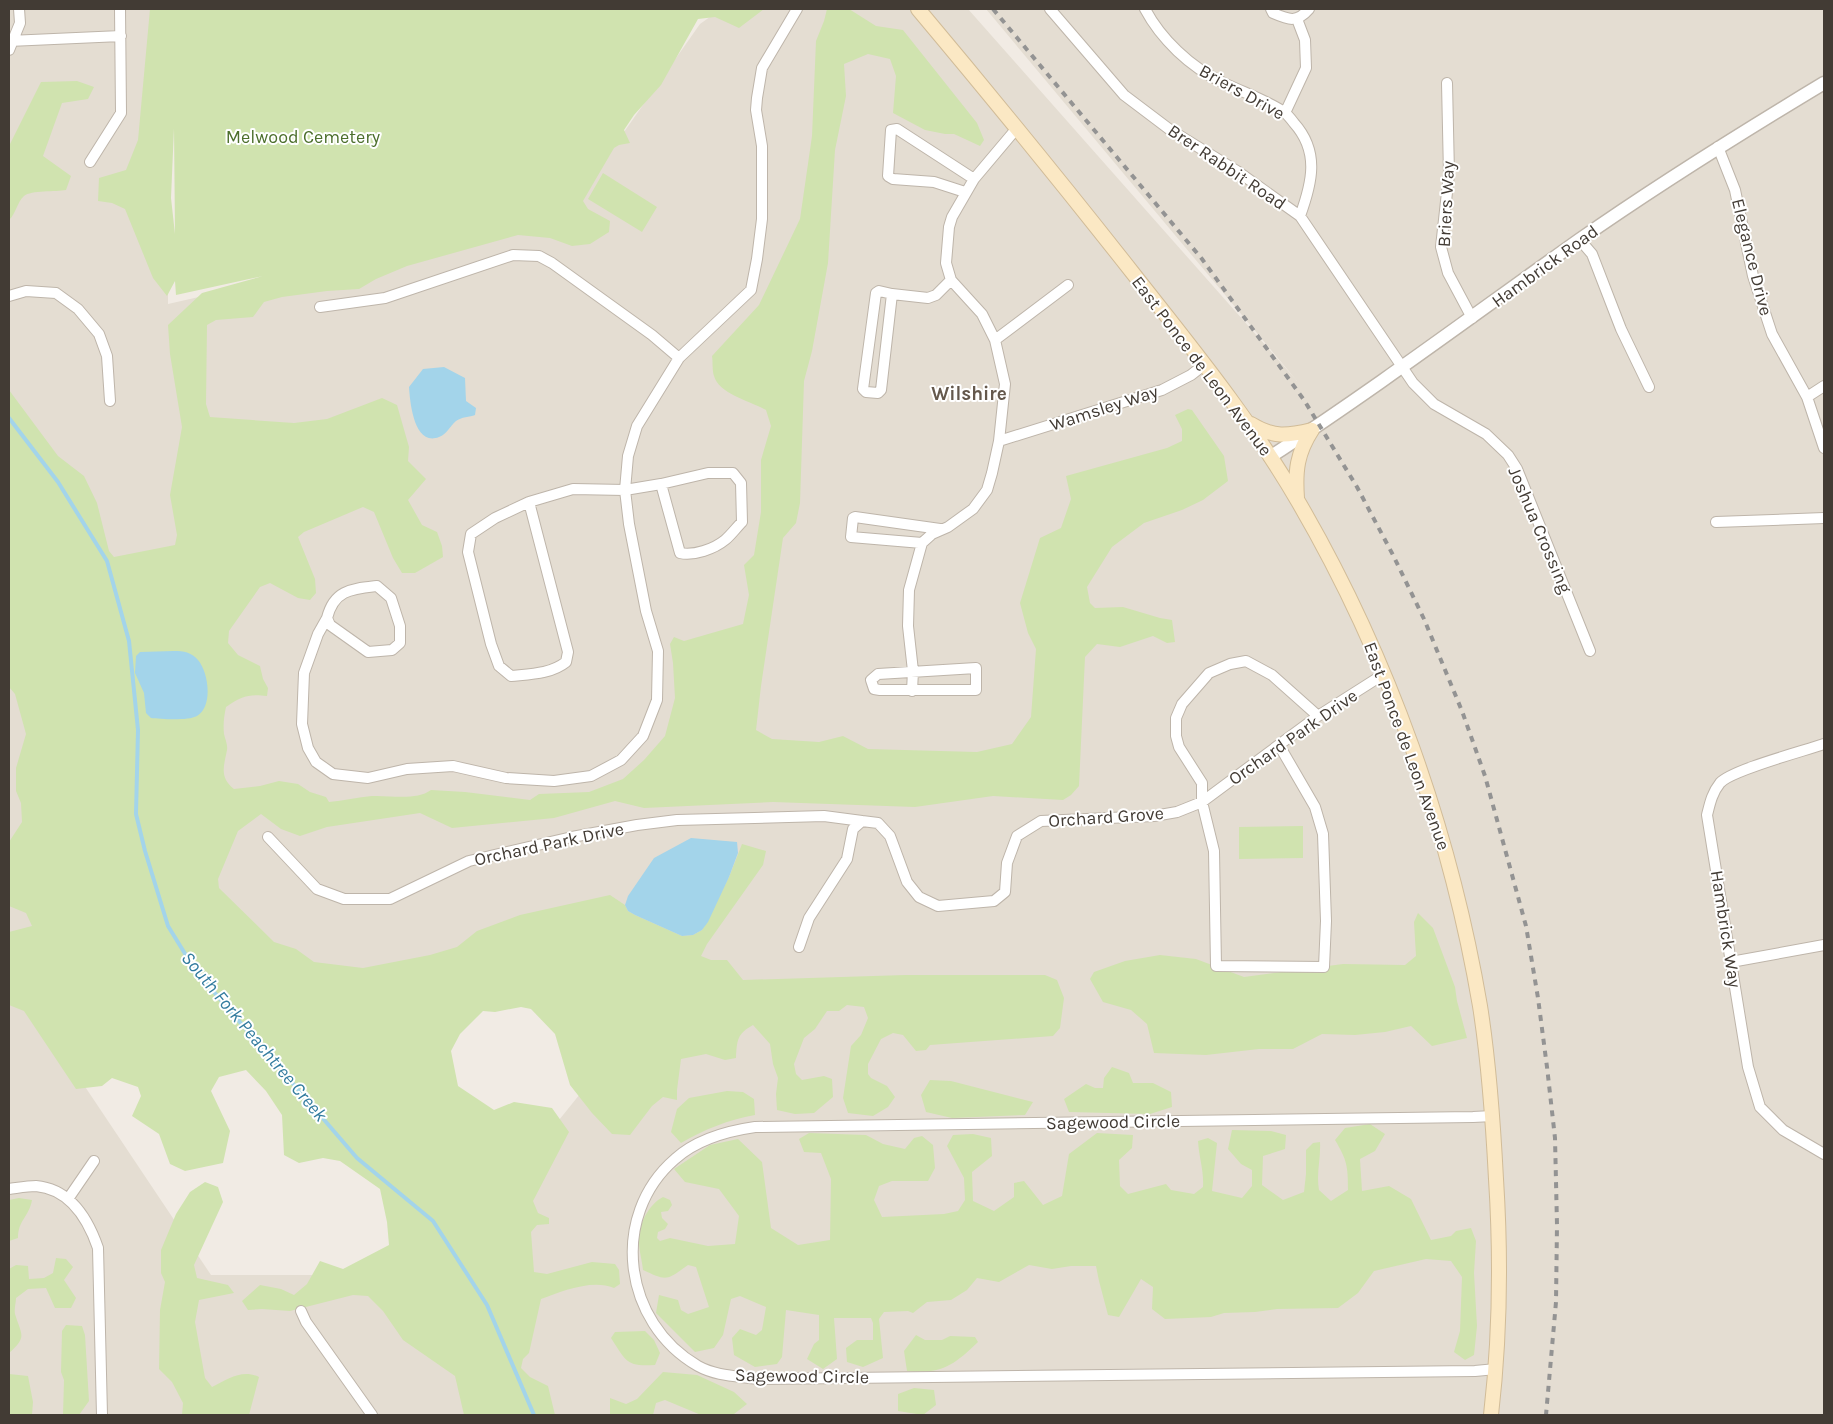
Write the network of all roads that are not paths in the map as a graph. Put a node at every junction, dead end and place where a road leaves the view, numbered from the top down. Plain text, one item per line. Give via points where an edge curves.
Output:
1 (19, 9) edge
2 (120, 9) edge
3 (797, 9) edge
4 (918, 9) edge
5 (1050, 9) edge
6 (1145, 9) edge
7 (1271, 9) edge
8 (1309, 9) edge
9 (1297, 19) junction
10 (121, 36) junction
11 (10, 44) edge
12 (1447, 83) dead end
13 (1824, 83) edge
14 (1286, 113) junction
15 (1018, 128) junction
16 (1718, 147) junction
17 (90, 162) dead end
18 (974, 179) junction
19 (965, 192) junction
20 (1300, 216) junction
21 (1580, 240) junction
22 (951, 280) junction
23 (1068, 285) dead end
24 (892, 294) junction
25 (9, 296) edge
26 (320, 307) dead end
27 (1472, 318) junction
28 (995, 340) junction
29 (679, 358) junction
30 (1205, 364) junction
31 (1402, 367) junction
32 (1824, 386) edge
33 (1649, 387) dead end
34 (1807, 397) junction
35 (110, 401) dead end
36 (1247, 421) junction
37 (1312, 430) junction
38 (998, 441) junction
39 (1824, 448) edge
40 (1270, 457) junction
41 (661, 484) junction
42 (625, 490) junction
43 (1298, 500) junction
44 (529, 502) junction
45 (1824, 518) edge
46 (1716, 522) dead end
47 (941, 529) junction
48 (922, 543) junction
49 (327, 618) junction
50 (1590, 651) dead end
51 (912, 671) junction
52 (1384, 674) junction
53 (912, 691) junction
54 (1318, 716) junction
55 (1824, 744) edge
56 (1279, 745) junction
57 (1202, 802) junction
58 (862, 822) junction
59 (268, 837) dead end
60 (1824, 945) edge
61 (799, 947) dead end
62 (1731, 962) junction
63 (1493, 1116) junction
64 (1824, 1154) edge
65 (94, 1161) dead end
66 (9, 1189) edge
67 (68, 1199) junction
68 (301, 1311) dead end
69 (1496, 1369) junction
70 (102, 1415) edge
71 (372, 1415) edge
72 (1491, 1415) edge

1 - 11 street via 20,23
2 - 10 street
3 - 29 street via 762,68 756,104 762,146 762,219 751,290
4 - 15 main road, East Ponce de Leon Avenue
5 - 20 street, Brer Rabbit Road via 1124,95 1169,129 1238,171
6 - 14 street, Briers Drive via 1166,39 1189,62 1220,82 1256,96
7 - 9 street via 1288,20
8 - 9 street
9 - 14 street via 1305,40 1306,68
10 - 11 street
10 - 17 street via 121,113
12 - 27 street, Briers Way via 1449,174 1441,247 1448,273
13 - 16 street, Hambrick Road
14 - 20 street, Briers Drive via 1301,131 1312,156 1309,190
15 - 18 street
15 - 30 main road, East Ponce de Leon Avenue
16 - 21 street, Hambrick Road
16 - 34 street, Elegance Drive via 1735,190 1753,276 1772,334
18 - 19 street
18 - 19 street via 897,128 891,130 888,176 934,182
19 - 22 street via 950,226 946,263
20 - 31 street, Brer Rabbit Road
21 - 27 street, Hambrick Road
21 - 33 street via 1592,254 1621,329
22 - 24 street via 936,295 928,298
22 - 28 street via 982,314
23 - 28 street
24 - 24 street via 876,293 863,389 866,392 878,393 881,390
25 - 35 street via 26,291 56,293 78,309 99,334 107,356
26 - 29 street via 385,298 513,255 540,256 652,335
27 - 31 street, Hambrick Road
28 - 38 street via 1005,384
29 - 42 street via 638,426 628,456
30 - 36 main road, East Ponce de Leon Avenue
30 - 38 street, Wamsley Way via 1191,376 1162,390
31 - 37 street, Hambrick Road
31 - 50 street, Joshua Crossing via 1434,404 1486,434 1508,455
32 - 34 street
34 - 39 street, Elegance Drive
36 - 37 main road via 1278,435
36 - 40 main road, East Ponce de Leon Avenue
37 - 40 street, Hambrick Road
37 - 43 main road via 1298,458
38 - 47 street via 986,490 973,509
40 - 43 main road, East Ponce de Leon Avenue
41 - 41 street via 680,553 713,548 742,522 741,483 733,473 708,473
41 - 42 street
42 - 44 street via 573,489
42 - 49 street via 644,602 658,651 657,700 643,736 621,760 592,776 554,781 506,778 452,766 407,769 368,778 333,774 316,762 308,748 302,724 304,673
43 - 52 main road, East Ponce de Leon Avenue via 1344,586
44 - 44 street via 568,652 566,662 558,668 511,676 499,666 491,644 468,552 471,534
45 - 46 street
47 - 48 street
47 - 48 street via 853,518 851,537
48 - 51 street via 909,590
49 - 49 street via 330,606 340,594 354,588 377,586 391,598 400,626 400,643 392,650 368,652 330,625
51 - 53 street
51 - 53 street via 878,674 871,680 874,689
51 - 53 street via 976,668 976,690
52 - 54 street, Orchard Park Drive
52 - 63 main road, East Ponce de Leon Avenue via 1439,825 1457,893 1480,1008
54 - 56 street, Orchard Park Drive
54 - 57 street via 1272,674 1246,661 1209,673 1182,704 1176,718 1179,747 1202,783
55 - 62 street, Hambrick Way via 1736,773 1722,781 1713,793 1707,815
56 - 57 street, Orchard Park Drive
56 - 57 street via 1315,806 1323,834 1324,967 1216,966 1214,852
57 - 58 street, Orchard Grove via 1177,812 1154,816 1041,821 1017,836 1007,863 1005,892 999,897 994,901 938,906 919,897 908,882 890,836 878,823
58 - 59 street, Orchard Park Drive via 824,816 677,820 637,825 469,861 390,899 344,899 317,889
58 - 61 street via 853,829 847,859 808,918
60 - 62 street
62 - 64 street, Hambrick Way via 1748,1067 1760,1107 1783,1130
63 - 69 main road, East Ponce de Leon Avenue via 1500,1239
63 - 69 street, Sagewood Circle via 755,1127 733,1130 697,1143 675,1158 656,1179 642,1203 632,1252 636,1287 651,1320 670,1345 698,1366 718,1374 757,1379
65 - 67 street
66 - 67 street via 36,1186
67 - 70 street via 91,1227 98,1248
68 - 71 street
69 - 72 main road, East Ponce de Leon Avenue

